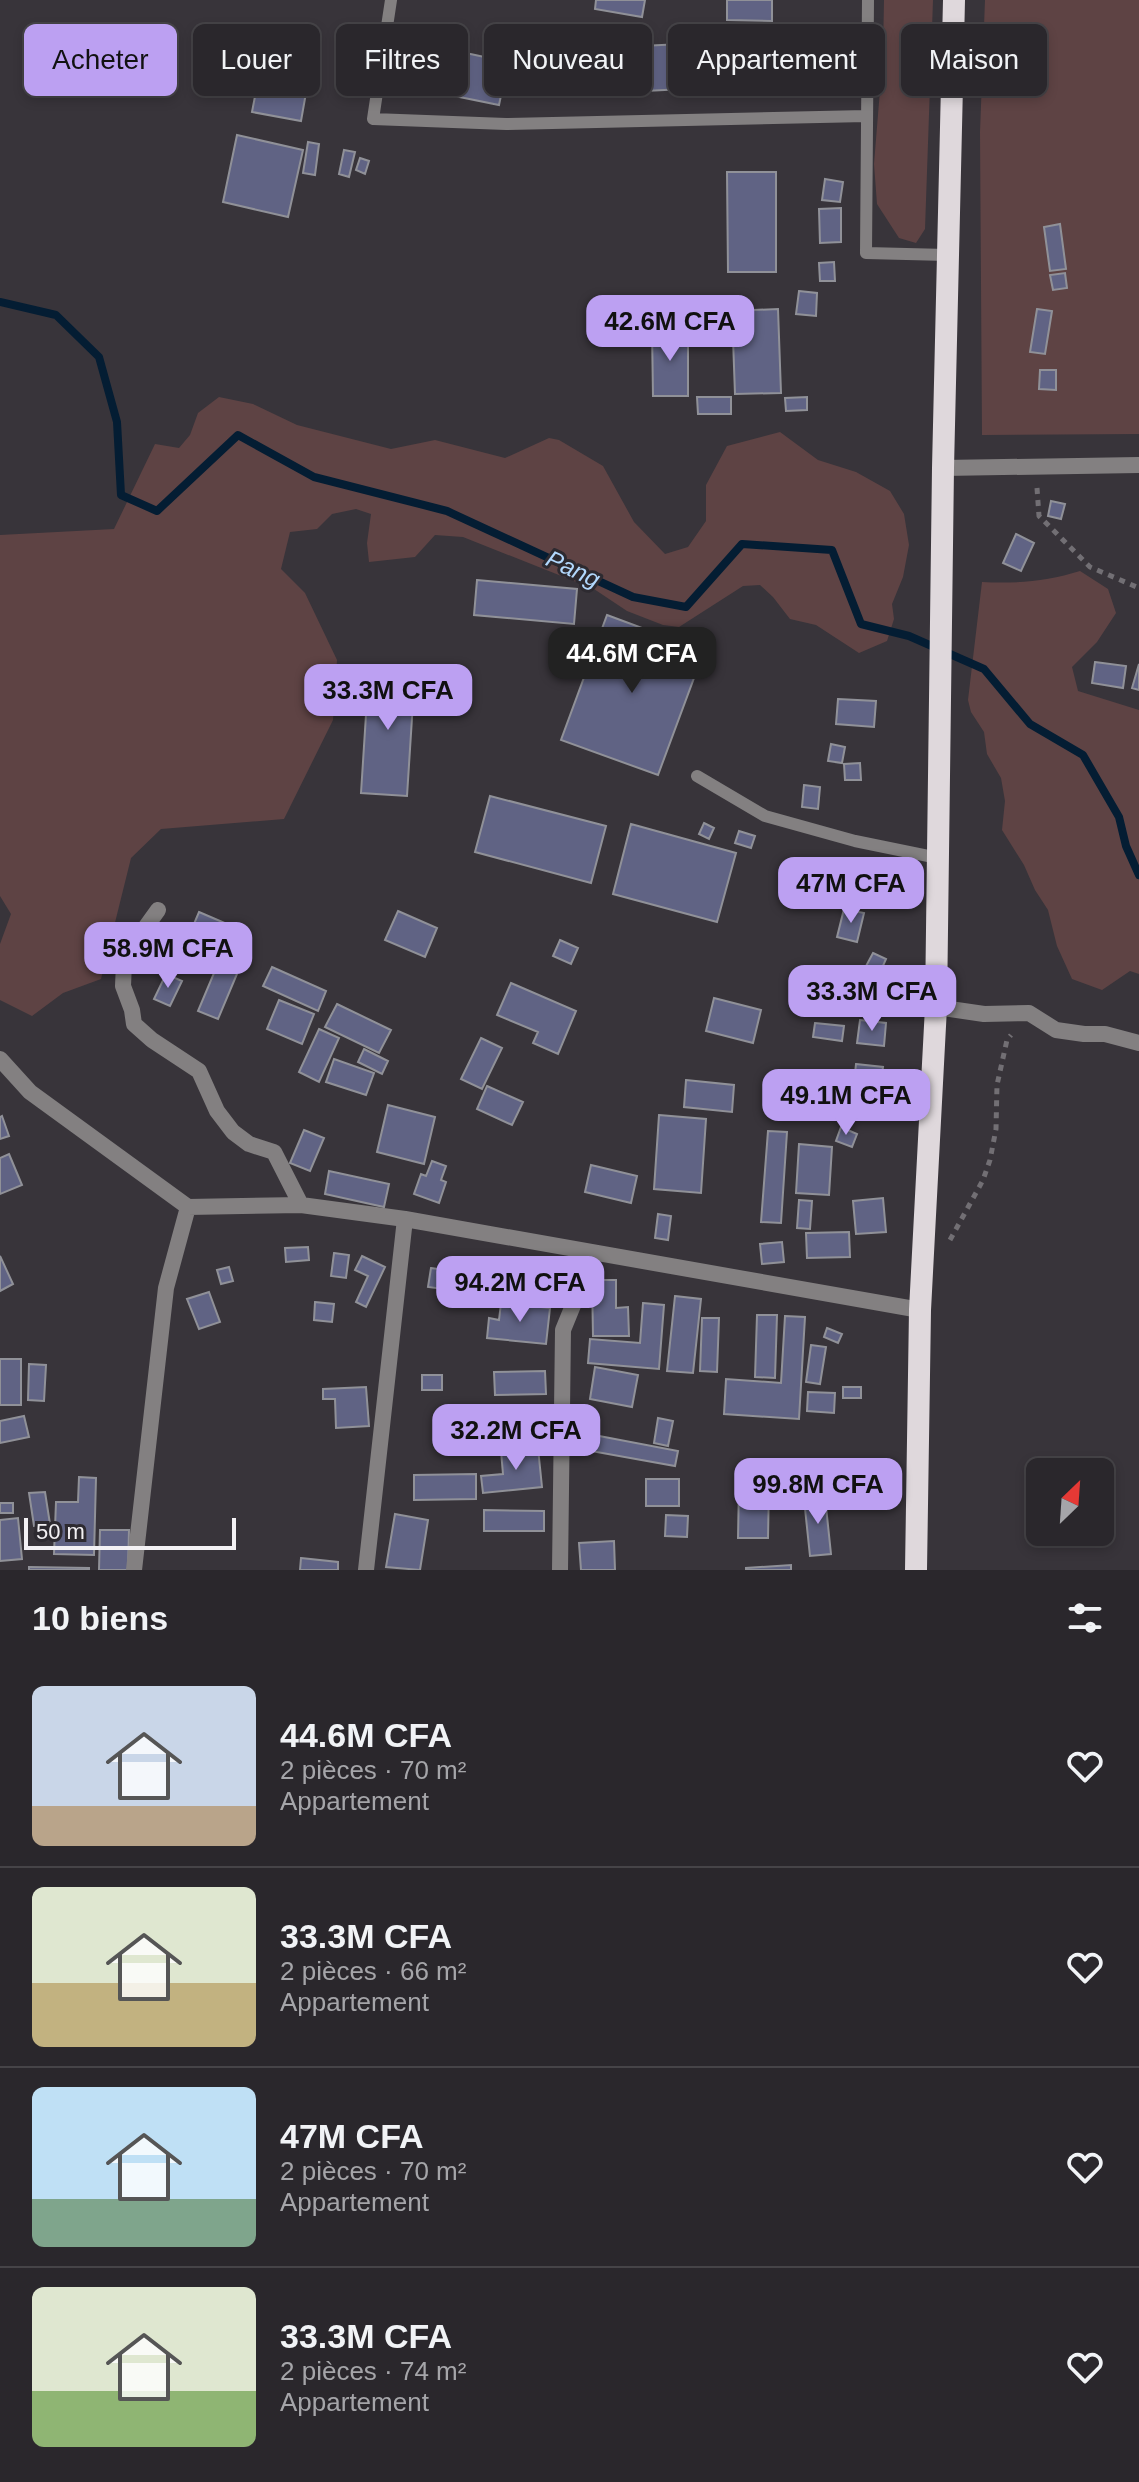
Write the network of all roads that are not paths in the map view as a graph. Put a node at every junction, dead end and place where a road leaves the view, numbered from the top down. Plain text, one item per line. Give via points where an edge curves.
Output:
1 (391, 0) edge
2 (868, 0) edge
3 (954, 0) edge
4 (866, 116) junction
5 (947, 255) junction
6 (1139, 465) edge
7 (943, 468) junction
8 (697, 776) dead end
9 (938, 858) junction
10 (158, 910) dead end
11 (936, 1007) junction
12 (1139, 1043) edge
13 (0, 1059) edge
14 (301, 1205) junction
15 (188, 1207) junction
16 (405, 1219) junction
17 (594, 1254) junction
18 (920, 1310) junction
19 (134, 1570) edge
20 (366, 1570) edge
21 (560, 1570) edge
22 (916, 1570) edge

1 - 4 lane via 373,119 506,124
2 - 4 lane
3 - 5 highway
4 - 5 lane via 866,253
5 - 7 highway
6 - 7 street
7 - 9 highway
8 - 9 lane via 765,816
9 - 11 highway
10 - 14 street via 124,963 123,986 134,1024 199,1071 233,1132 274,1152
11 - 12 street via 1029,1013 1056,1030
11 - 18 highway
13 - 15 street via 30,1092
14 - 15 street
14 - 16 street
15 - 19 street via 166,1288
16 - 17 street
16 - 20 street
17 - 18 street
17 - 21 street via 563,1330
18 - 22 highway

